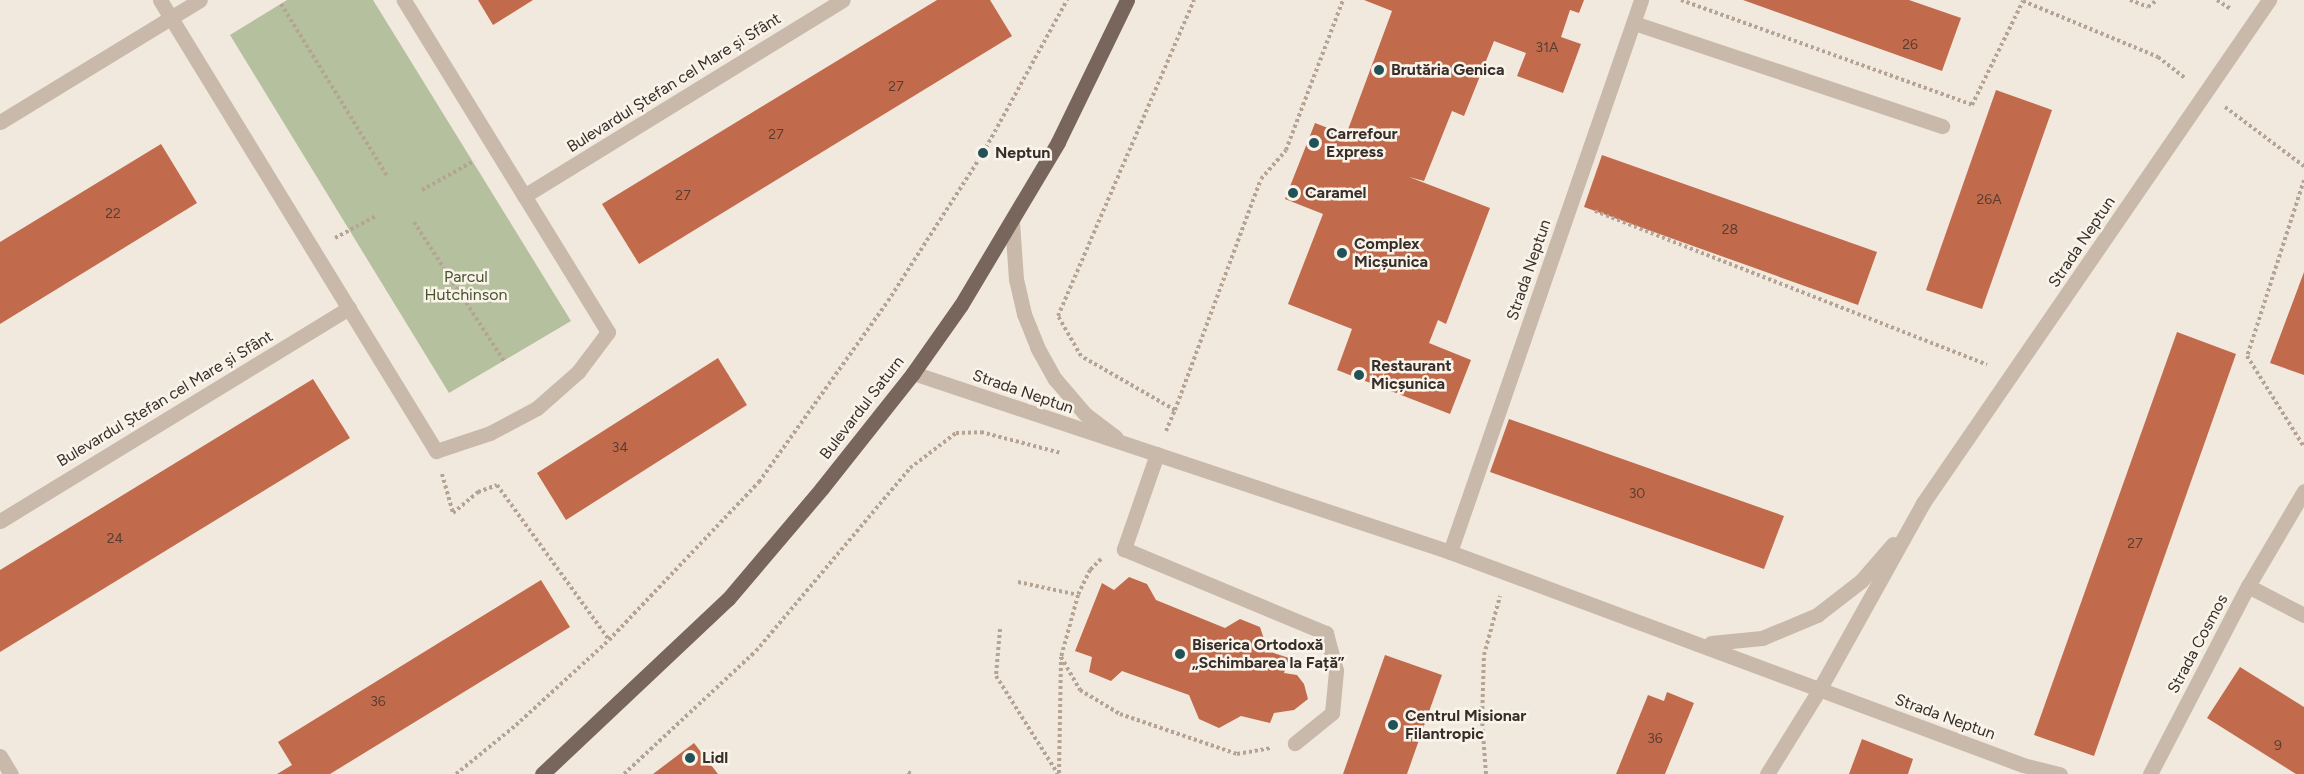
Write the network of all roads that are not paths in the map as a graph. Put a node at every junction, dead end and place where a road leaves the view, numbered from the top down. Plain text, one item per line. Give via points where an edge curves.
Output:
1 (160, 0) edge
2 (200, 0) edge
3 (404, 0) edge
4 (842, 0) edge
5 (1127, 0) edge
6 (1641, 0) edge
7 (2269, 0) edge
8 (171, 18) junction
9 (1634, 23) junction
10 (0, 122) edge
11 (1942, 126) dead end
12 (524, 196) junction
13 (1012, 222) junction
14 (349, 308) junction
15 (913, 373) junction
16 (1122, 442) junction
17 (1157, 454) junction
18 (2304, 491) edge
19 (1923, 503) junction
20 (0, 521) edge
21 (1450, 552) junction
22 (2248, 586) junction
23 (2304, 615) edge
24 (1701, 643) junction
25 (1819, 690) junction
26 (1295, 743) road end
27 (0, 756) edge
28 (11, 774) edge
29 (542, 774) edge
30 (1767, 774) edge
31 (2060, 774) edge
32 (2150, 774) edge

1 - 8 street
2 - 8 street
3 - 12 street
4 - 12 street, Bulevardul Ștefan cel Mare și Sfânt
5 - 13 main road, Bulevardul Saturn via 1058,142
6 - 9 street, Strada Neptun
7 - 19 street, Strada Neptun
8 - 10 street
8 - 14 street
9 - 11 street
9 - 21 street, Strada Neptun
12 - 14 street via 608,332 578,372 537,408 490,433 436,451
13 - 15 main road, Bulevardul Saturn
13 - 16 street, Strada Neptun via 1016,279 1037,347 1055,379 1085,414
14 - 20 street, Bulevardul Ștefan cel Mare și Sfânt
15 - 16 street, Strada Neptun
15 - 29 main road, Bulevardul Saturn via 728,599
16 - 17 street, Strada Neptun
17 - 21 street, Strada Neptun
17 - 26 street via 1124,549 1326,633 1336,671 1332,713
18 - 22 street
19 - 24 street, Strada Neptun via 1879,562 1817,615 1762,638
19 - 25 street, Strada Neptun
21 - 24 street, Strada Neptun
22 - 23 street, Strada Cosmos
22 - 32 street, Strada Cosmos
24 - 25 street, Strada Neptun
25 - 30 street
25 - 31 street, Strada Neptun via 2023,765
27 - 28 street

